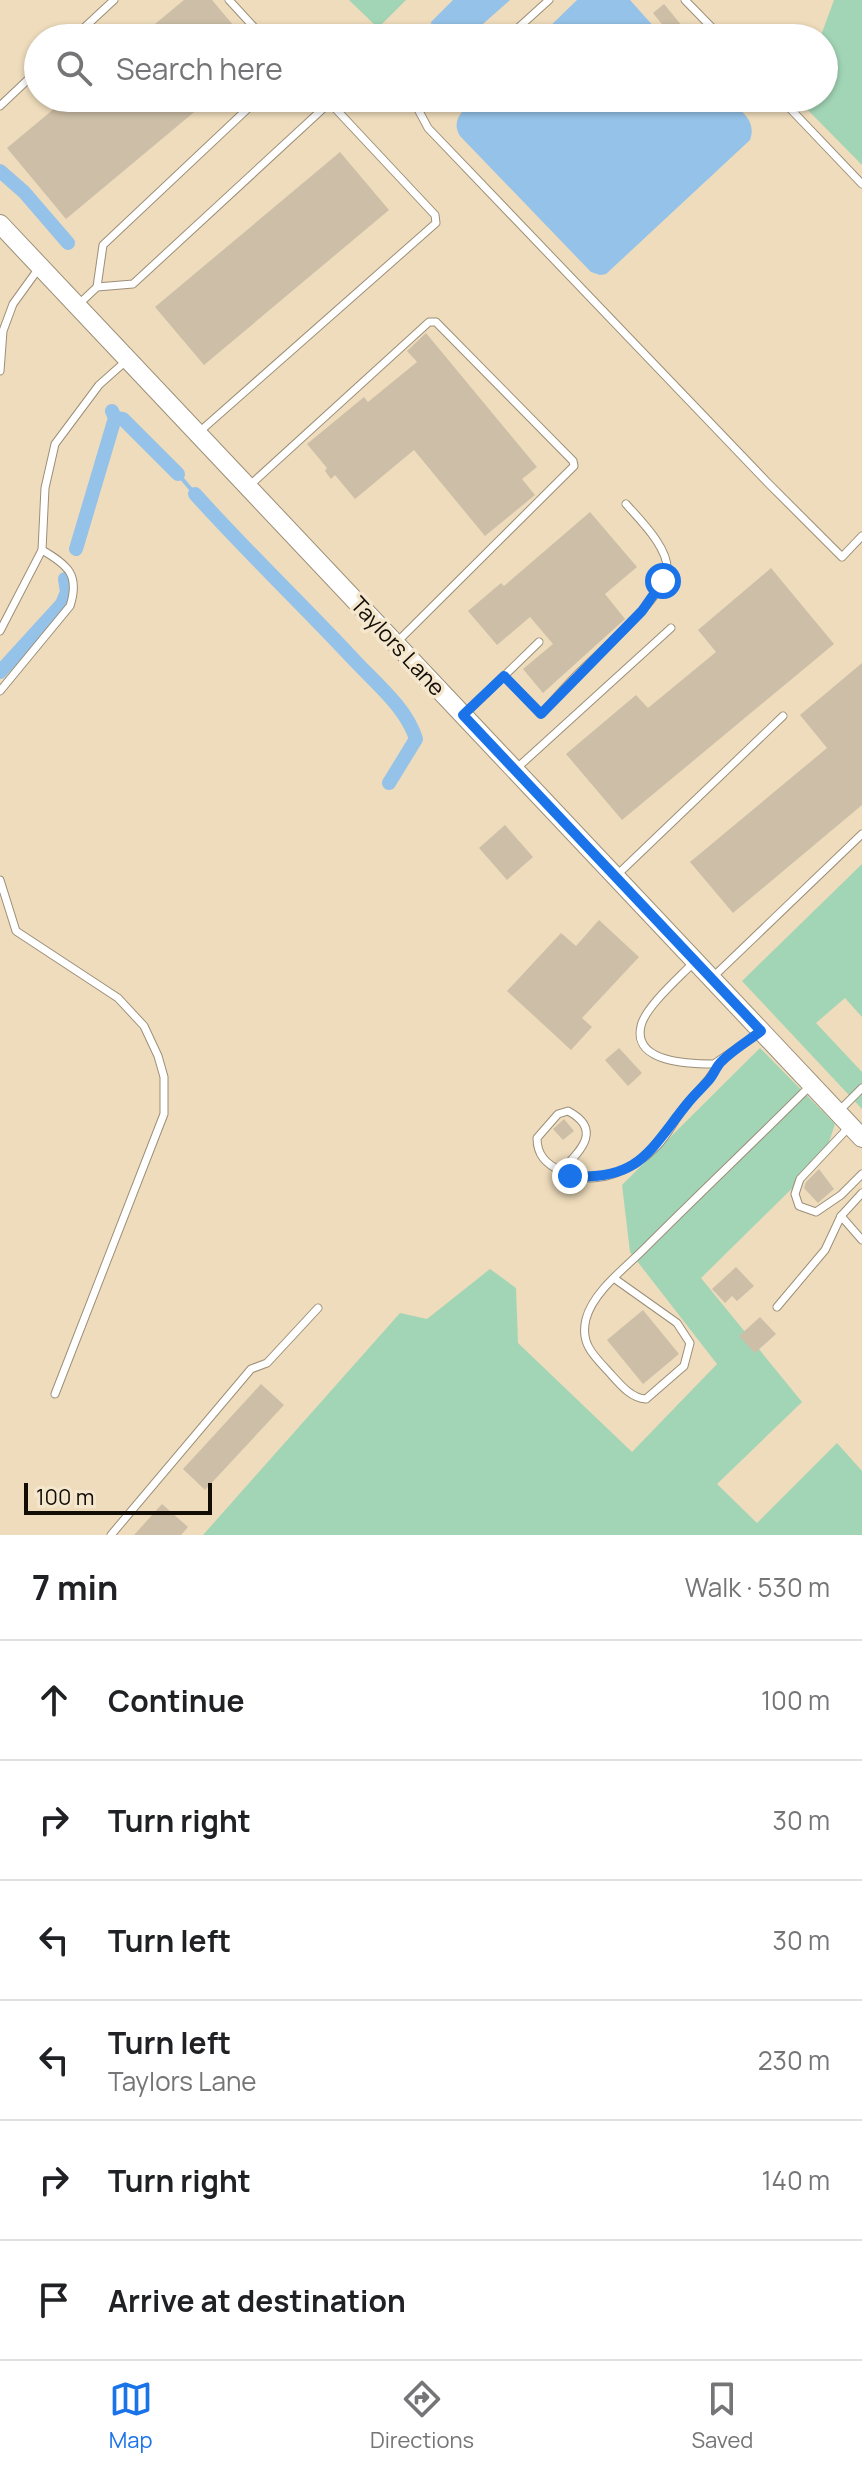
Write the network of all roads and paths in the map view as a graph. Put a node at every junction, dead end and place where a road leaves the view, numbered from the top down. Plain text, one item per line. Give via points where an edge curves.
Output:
1 (114, 0) edge
2 (229, 0) edge
3 (549, 0) edge
4 (685, 0) edge
5 (88, 24) edge
6 (251, 24) edge
7 (522, 24) edge
8 (708, 24) edge
9 (24, 83) edge
10 (0, 106) edge
11 (244, 112) edge
12 (319, 112) edge
13 (339, 112) edge
14 (419, 112) edge
15 (793, 112) edge
16 (862, 184) edge
17 (0, 224) edge
18 (40, 267) junction
19 (97, 287) junction
20 (77, 306) junction
21 (128, 359) junction
22 (0, 371) edge
23 (198, 433) junction
24 (248, 487) junction
25 (626, 504) dead end
26 (862, 536) edge
27 (42, 550) junction
28 (671, 628) dead end
29 (0, 631) edge
30 (539, 642) dead end
31 (395, 643) junction
32 (504, 676) junction
33 (0, 691) edge
34 (463, 715) junction
35 (783, 716) dead end
36 (515, 770) junction
37 (862, 834) edge
38 (615, 876) junction
39 (0, 880) edge
40 (695, 961) junction
41 (711, 978) junction
42 (761, 1031) junction
43 (719, 1062) junction
44 (811, 1084) junction
45 (862, 1088) edge
46 (850, 1125) edge
47 (561, 1171) junction
48 (860, 1176) edge
49 (862, 1193) edge
50 (841, 1216) junction
51 (862, 1240) edge
52 (613, 1281) junction
53 (777, 1307) dead end
54 (318, 1308) dead end
55 (55, 1394) dead end
56 (111, 1535) edge

1 - 5 lane
2 - 6 lane
3 - 7 lane
4 - 8 lane
9 - 10 lane
11 - 19 lane via 103,245
12 - 19 lane via 133,284
13 - 23 lane via 435,215 436,223
14 - 26 lane via 428,128 842,557
15 - 16 lane
17 - 18 street, Taylors Lane
18 - 20 street, Taylors Lane
18 - 22 lane via 13,304 3,331
19 - 20 lane
20 - 21 street, Taylors Lane
21 - 23 street, Taylors Lane
21 - 27 lane via 99,385 55,444 45,488
23 - 24 street, Taylors Lane
24 - 31 street, Taylors Lane
24 - 31 lane via 429,322 436,322 573,461 574,466
25 - 32 lane via 653,536 667,571 642,611 541,714
27 - 29 lane
27 - 33 lane via 63,562 76,589 70,606
28 - 36 lane
30 - 32 lane
31 - 34 street, Taylors Lane
32 - 34 lane
34 - 36 street, Taylors Lane
35 - 38 lane
36 - 38 street, Taylors Lane
37 - 41 lane
38 - 40 street, Taylors Lane
39 - 55 lane via 16,931 118,998 144,1026 164,1077 164,1114
40 - 41 street, Taylors Lane
40 - 43 lane via 644,1018 641,1035 655,1056
41 - 42 street, Taylors Lane
42 - 43 lane
42 - 44 street, Taylors Lane
43 - 47 lane via 657,1146 639,1161 598,1178
44 - 46 street, Taylors Lane
44 - 52 lane
45 - 46 lane
46 - 48 lane via 800,1179 795,1194 799,1206 816,1212 825,1208
47 - 47 lane via 541,1157 537,1138 558,1114 568,1111 587,1135
49 - 50 lane
50 - 51 lane
50 - 53 lane via 825,1250
52 - 52 lane via 677,1323 690,1343 684,1366 646,1399 627,1391 584,1341 591,1306
54 - 56 lane via 267,1363 251,1369

